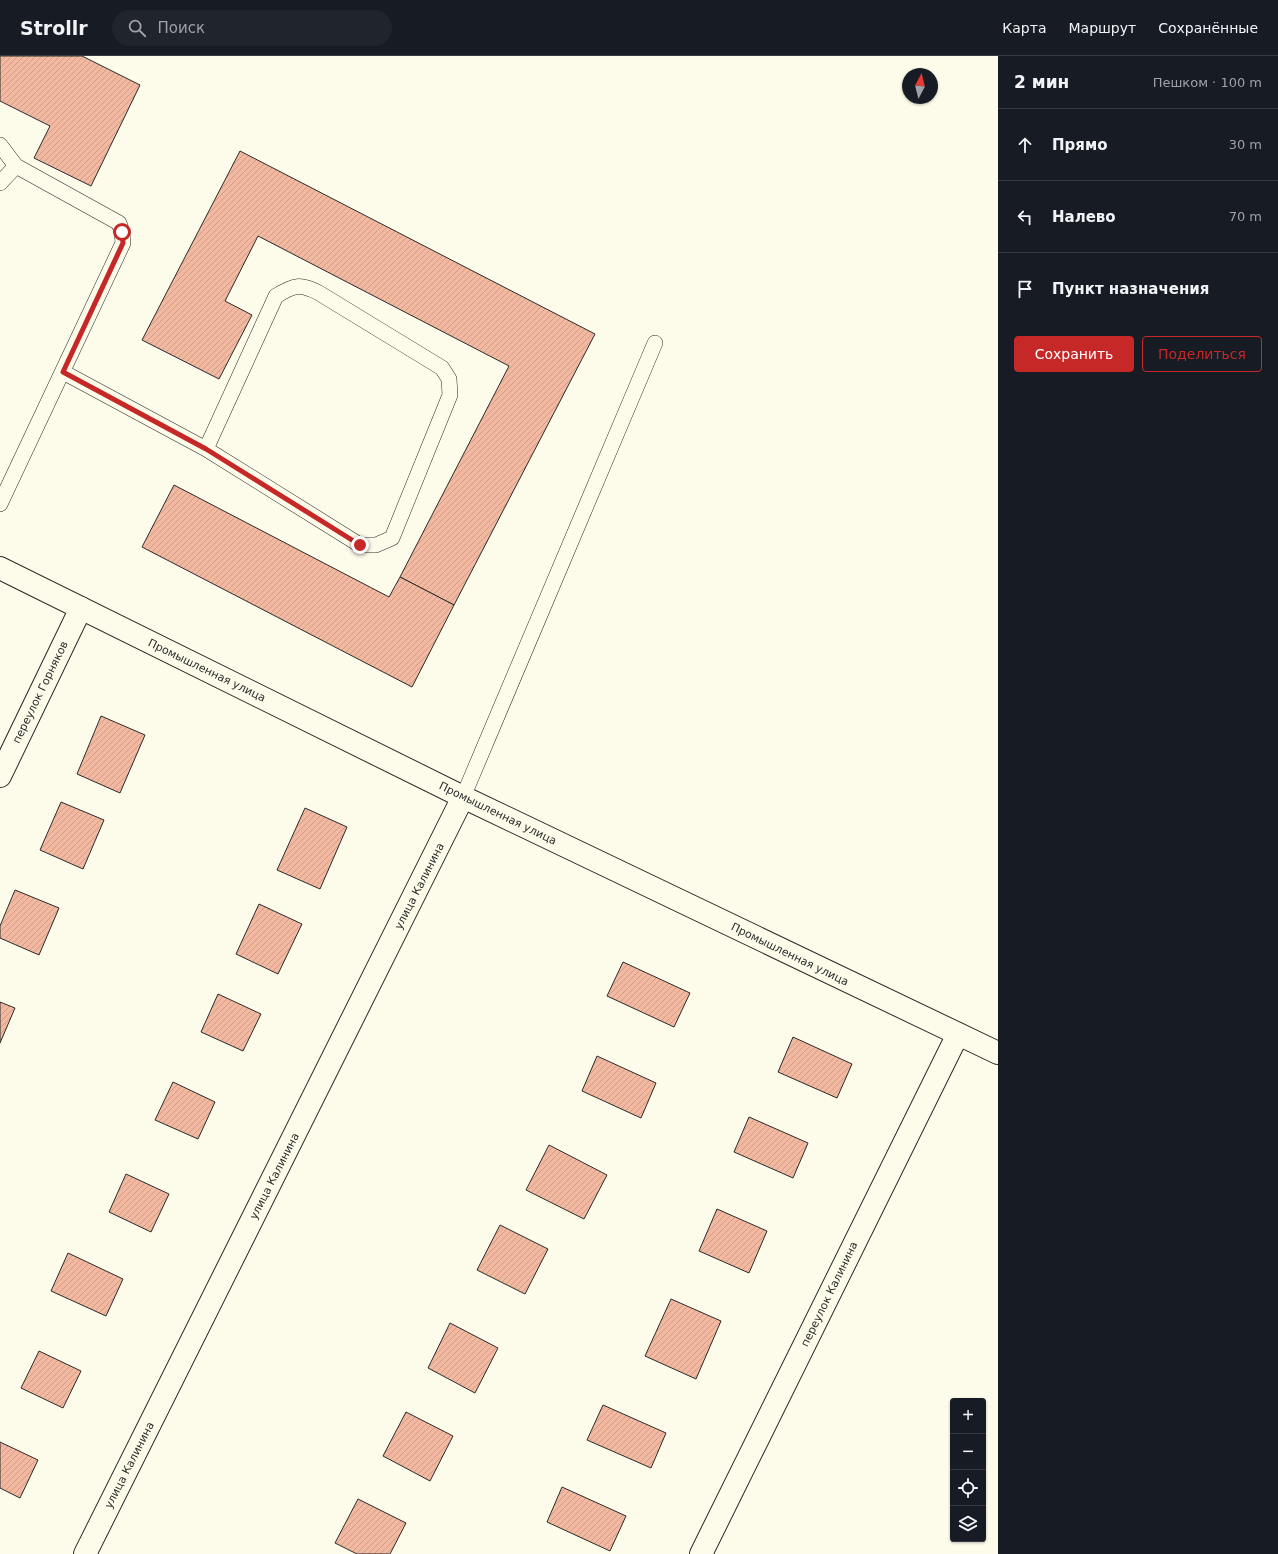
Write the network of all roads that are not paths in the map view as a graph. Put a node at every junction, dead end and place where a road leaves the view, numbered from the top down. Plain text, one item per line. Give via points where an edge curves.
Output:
1 (0, 145) edge
2 (16, 166) junction
3 (0, 183) edge
4 (655, 343) dead end
5 (63, 372) junction
6 (206, 449) junction
7 (0, 504) edge
8 (0, 568) edge
9 (81, 608) junction
10 (0, 776) edge
11 (463, 797) junction
12 (958, 1034) junction
13 (998, 1053) edge
14 (85, 1554) edge
15 (701, 1554) edge

1 - 2 lane
2 - 3 lane
2 - 5 lane via 119,223 122,232 123,243
4 - 11 lane
5 - 6 lane
5 - 7 lane
6 - 6 lane via 360,545 376,545 392,538 450,395 449,379 442,368 307,286 290,287 276,296
8 - 9 street, Промышленная улица
9 - 10 street, переулок Горняков
9 - 11 street, Промышленная улица
11 - 12 street, Промышленная улица
11 - 14 street, улица Калинина
12 - 13 street, Промышленная улица
12 - 15 street, переулок Калинина

